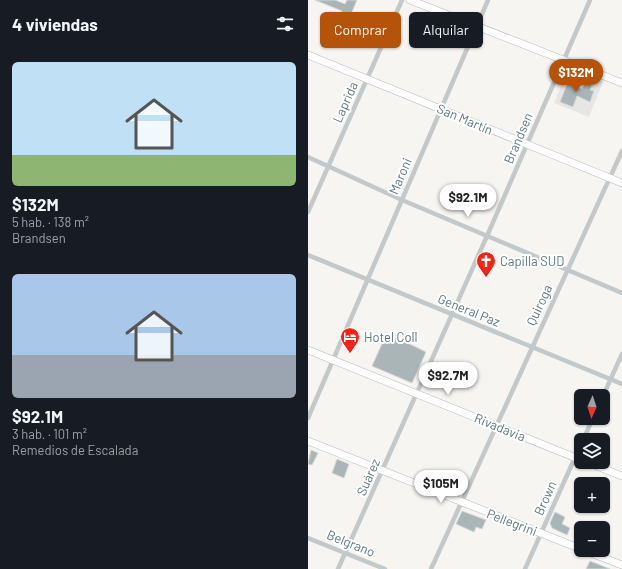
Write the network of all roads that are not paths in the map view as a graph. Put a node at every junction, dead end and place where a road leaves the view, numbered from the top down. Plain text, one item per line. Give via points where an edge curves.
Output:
1 (402, 0) edge
2 (410, 0) edge
3 (488, 0) edge
4 (590, 0) edge
5 (440, 12) edge
6 (482, 12) edge
7 (483, 29) edge
8 (467, 48) edge
9 (308, 55) edge
10 (563, 60) junction
11 (368, 79) junction
12 (622, 83) edge
13 (441, 109) junction
14 (527, 145) junction
15 (622, 151) edge
16 (308, 157) edge
17 (329, 166) junction
18 (610, 178) junction
19 (622, 183) edge
20 (402, 200) junction
21 (308, 212) edge
22 (487, 236) junction
23 (308, 255) edge
24 (567, 270) junction
25 (368, 280) junction
26 (622, 294) edge
27 (452, 315) junction
28 (532, 348) junction
29 (308, 350) edge
30 (622, 354) edge
31 (333, 360) junction
32 (611, 379) junction
33 (622, 384) edge
34 (606, 389) edge
35 (417, 394) junction
36 (308, 418) edge
37 (496, 425) junction
38 (308, 441) edge
39 (574, 457) edge
40 (574, 467) edge
41 (604, 469) edge
42 (383, 471) junction
43 (622, 476) edge
44 (462, 502) junction
45 (541, 533) junction
46 (308, 538) edge
47 (574, 547) edge
48 (346, 552) junction
49 (600, 557) edge
50 (622, 566) edge
51 (338, 569) edge
52 (385, 569) edge
53 (431, 569) edge
54 (525, 569) edge
55 (621, 569) edge

1 - 11 street, Laprida
2 - 5 main road
3 - 6 street, Maroni
4 - 10 street, Brandsen
7 - 10 main road
8 - 13 street, Maroni
9 - 11 main road, San Martín
10 - 12 main road
10 - 14 street, Brandsen
11 - 13 main road, San Martín
11 - 17 street, Laprida
13 - 14 main road, San Martín
13 - 20 street, Maroni
14 - 18 main road, San Martín
14 - 22 street, Brandsen
15 - 18 street, Quiroga
16 - 17 street
17 - 20 street
17 - 21 street, Laprida
18 - 19 main road, San Martín
18 - 24 street, Quiroga
20 - 22 street
20 - 25 street, Maroni
22 - 24 street
22 - 27 street, Brandsen
23 - 25 street, General Paz
24 - 26 street
24 - 28 street, Quiroga
25 - 27 street, General Paz
25 - 31 street, Maroni
27 - 28 street, General Paz
27 - 35 street, Brandsen
28 - 32 street, General Paz
28 - 37 street, Quiroga
29 - 31 main road, Rivadavia
30 - 32 street
31 - 35 main road, Rivadavia
31 - 36 street, Maroni
32 - 33 street, General Paz
32 - 34 street
35 - 37 main road, Rivadavia
35 - 42 street, Suárez
37 - 39 main road, Rivadavia
37 - 44 street, Quiroga
38 - 42 main road, Pellegrini
40 - 45 street, Brown
41 - 43 main road
42 - 44 main road, Pellegrini
42 - 48 street, Suárez
44 - 45 main road, Pellegrini
44 - 53 street, Quiroga
45 - 47 main road, Pellegrini
45 - 54 street, Brown
46 - 48 street, Belgrano
48 - 51 street, Suárez
48 - 52 street, Belgrano
49 - 50 main road, Pellegrini
50 - 55 street

